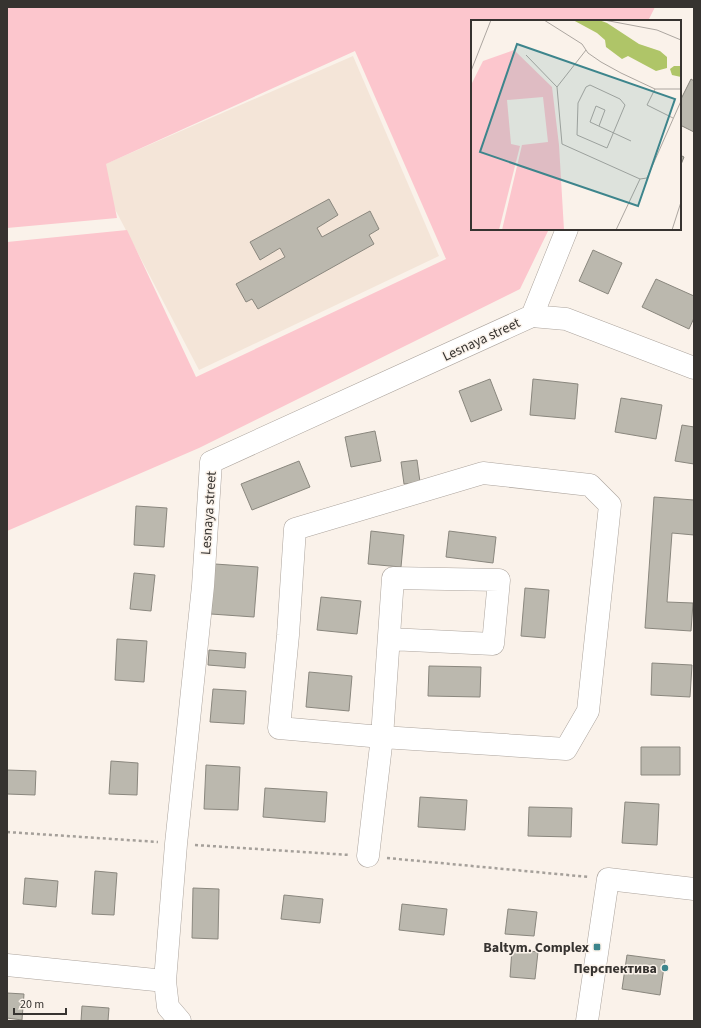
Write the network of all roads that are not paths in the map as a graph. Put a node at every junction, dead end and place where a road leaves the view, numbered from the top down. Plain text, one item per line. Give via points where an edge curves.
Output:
1 (566, 230) edge
2 (532, 316) junction
3 (694, 368) edge
4 (389, 639) junction
5 (382, 737) junction
6 (368, 856) road end
7 (694, 889) edge
8 (7, 965) edge
9 (165, 981) junction
10 (180, 1021) edge
11 (587, 1021) edge

1 - 2 street
2 - 3 street via 566,318
2 - 9 street, Lesnaya street via 211,462 203,586 176,844
4 - 4 street via 393,578 499,580 493,644
4 - 5 street
5 - 5 street via 566,749 588,710 610,505 590,485 483,473 295,529 279,728
5 - 6 street
7 - 11 street via 608,879
8 - 9 street
9 - 10 street via 168,1007

